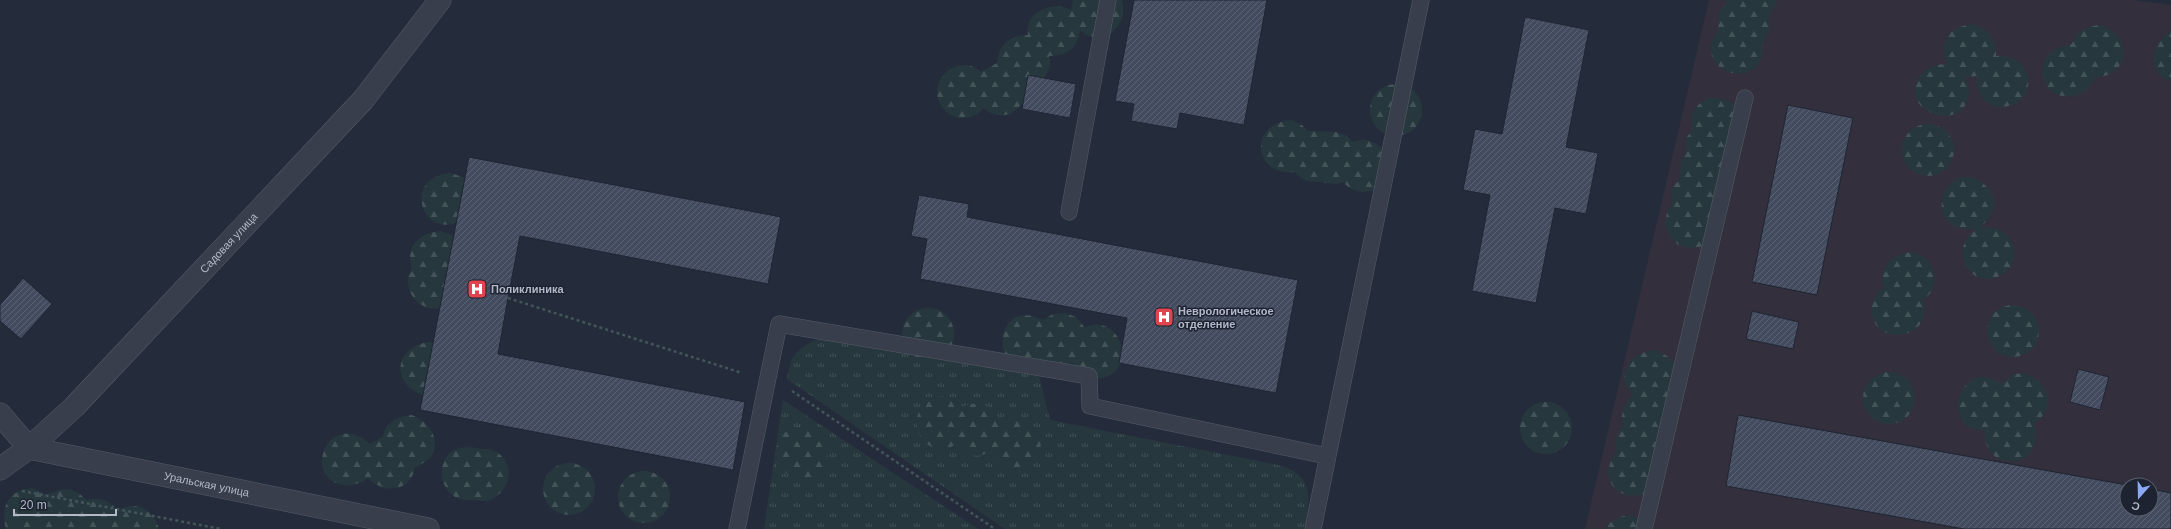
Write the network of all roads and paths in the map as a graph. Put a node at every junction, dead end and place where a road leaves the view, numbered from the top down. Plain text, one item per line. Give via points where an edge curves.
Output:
1 (440, 0) edge
2 (1108, 0) edge
3 (1420, 0) edge
4 (1745, 98) dead end
5 (1069, 212) dead end
6 (0, 414) edge
7 (29, 448) junction
8 (1327, 456) junction
9 (0, 469) edge
10 (19, 490) dead end
11 (221, 529) edge
12 (428, 529) edge
13 (737, 529) edge
14 (1313, 529) edge
15 (1644, 529) edge

1 - 7 street, Садовая улица via 363,100 74,407
2 - 5 lane
3 - 8 lane
4 - 15 lane
6 - 7 street
7 - 9 street, Садовая улица
7 - 12 street, Уральская улица
8 - 13 lane via 1090,406 1089,376 779,324
8 - 14 lane
10 - 11 path

